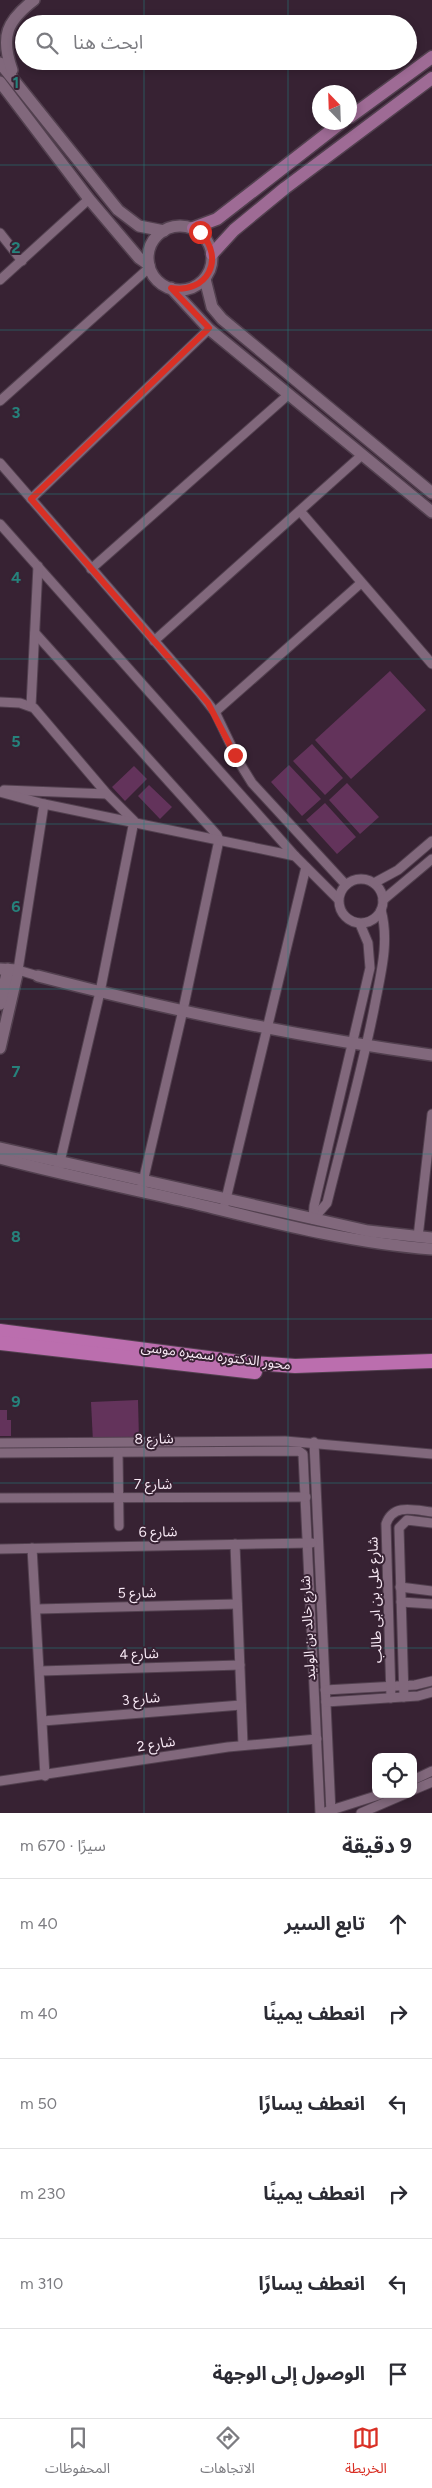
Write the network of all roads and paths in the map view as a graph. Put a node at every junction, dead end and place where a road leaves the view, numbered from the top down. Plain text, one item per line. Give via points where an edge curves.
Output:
1 (34, 0) edge
2 (16, 15) edge
3 (15, 16) edge
4 (4, 25) edge
5 (432, 57) edge
6 (2, 63) edge
7 (417, 68) edge
8 (414, 70) edge
9 (432, 78) edge
10 (0, 82) edge
11 (357, 112) edge
12 (332, 130) edge
13 (89, 199) junction
14 (192, 228) junction
15 (164, 231) junction
16 (0, 233) edge
17 (212, 254) junction
18 (22, 261) junction
19 (150, 266) junction
20 (205, 278) junction
21 (0, 280) edge
22 (171, 288) junction
23 (209, 328) junction
24 (288, 395) junction
25 (0, 401) edge
26 (362, 455) junction
27 (0, 463) edge
28 (432, 493) edge
29 (31, 499) junction
30 (300, 511) junction
31 (432, 512) edge
32 (0, 524) edge
33 (0, 535) edge
34 (11, 536) junction
35 (38, 566) junction
36 (91, 569) junction
37 (361, 584) junction
38 (35, 633) junction
39 (154, 642) junction
40 (432, 664) edge
41 (0, 702) edge
42 (31, 706) junction
43 (215, 712) junction
44 (0, 792) edge
45 (107, 794) junction
46 (44, 804) junction
47 (134, 821) junction
48 (219, 840) junction
49 (432, 842) edge
50 (295, 856) junction
51 (432, 859) edge
52 (306, 867) junction
53 (374, 883) junction
54 (346, 885) junction
55 (338, 899) junction
56 (383, 900) junction
57 (381, 910) junction
58 (360, 924) junction
59 (8, 973) edge
60 (38, 976) joint
61 (100, 992) junction
62 (0, 1004) edge
63 (183, 1010) junction
64 (267, 1028) junction
65 (352, 1045) junction
66 (366, 1046) junction
67 (0, 1048) edge
68 (432, 1055) edge
69 (432, 1114) edge
70 (0, 1148) edge
71 (0, 1158) edge
72 (59, 1168) junction
73 (142, 1186) junction
74 (224, 1205) junction
75 (312, 1225) junction
76 (367, 1236) junction
77 (418, 1237) junction
78 (432, 1238) edge
79 (432, 1249) edge
80 (0, 1331) edge
81 (0, 1343) edge
82 (432, 1361) edge
83 (432, 1370) edge
84 (314, 1442) junction
85 (0, 1443) edge
86 (0, 1453) edge
87 (118, 1453) junction
88 (432, 1454) edge
89 (304, 1457) joint
90 (306, 1497) junction
91 (0, 1498) edge
92 (118, 1498) junction
93 (432, 1512) edge
94 (432, 1523) edge
95 (119, 1526) dead end
96 (308, 1543) junction
97 (317, 1543) junction
98 (235, 1544) junction
99 (32, 1548) junction
100 (0, 1549) edge
101 (400, 1587) junction
102 (432, 1591) edge
103 (400, 1602) junction
104 (238, 1604) junction
105 (432, 1604) edge
106 (37, 1609) junction
107 (389, 1614) junction
108 (401, 1614) junction
109 (240, 1664) junction
110 (40, 1671) junction
111 (432, 1680) edge
112 (391, 1686) junction
113 (404, 1686) junction
114 (325, 1690) junction
115 (432, 1692) edge
116 (404, 1697) junction
117 (391, 1698) junction
118 (326, 1702) junction
119 (241, 1705) junction
120 (42, 1721) junction
121 (317, 1739) junction
122 (243, 1745) junction
123 (432, 1771) edge
124 (45, 1776) junction
125 (417, 1778) edge
126 (0, 1781) edge
127 (432, 1782) edge
128 (417, 1788) edge
129 (372, 1798) edge
130 (396, 1798) edge
131 (331, 1812) edge
132 (319, 1813) edge
133 (361, 1813) edge

1 - 2 street
3 - 4 street
4 - 6 street
5 - 7 main road
6 - 15 street via 124,215 147,229
8 - 11 main road
9 - 17 main road via 285,188 234,230
10 - 13 street
12 - 14 main road via 217,219
13 - 18 street
13 - 19 street via 139,258
14 - 15 street via 183,226
14 - 17 street via 206,239
15 - 19 street via 153,242 148,257
16 - 18 street
17 - 20 street via 210,271
18 - 21 street
19 - 22 street via 158,280
19 - 25 street
20 - 22 street via 189,288
20 - 28 street via 212,308 222,319
22 - 23 street
23 - 24 street
23 - 29 street
24 - 26 street
24 - 36 street
26 - 30 street
26 - 31 street
27 - 29 street
29 - 36 street
30 - 37 street
30 - 39 street
32 - 34 street
33 - 34 street
34 - 35 street
35 - 38 street
35 - 50 street
36 - 39 street
37 - 40 street
37 - 43 street
38 - 42 street
38 - 48 street
39 - 43 street
41 - 42 street via 20,702
42 - 45 street
43 - 54 street via 252,783
44 - 45 street
44 - 46 street
45 - 47 street
46 - 47 street
46 - 59 street
47 - 48 street
47 - 61 street
48 - 50 street
48 - 63 street
49 - 53 street via 398,870
50 - 52 street
51 - 56 street
52 - 55 street
52 - 64 street
53 - 54 street via 358,879
53 - 56 street
54 - 55 street
55 - 58 street via 346,918
56 - 57 street
57 - 58 street via 375,919
57 - 66 street via 385,948
58 - 65 street via 368,943 370,960
59 - 60 street
59 - 62 street
59 - 67 street
60 - 61 street
61 - 63 street
61 - 72 street
63 - 64 street
63 - 73 street
64 - 65 street
64 - 74 street
65 - 66 street
65 - 75 street
66 - 68 street
66 - 75 street via 326,1203
69 - 77 street
70 - 72 street
71 - 72 street
72 - 73 street
73 - 74 street
74 - 75 street
75 - 76 street
76 - 77 street
76 - 79 street
77 - 78 street
80 - 82 main road, محور الدكتوره سميره موسى via 239,1362 295,1366
81 - 83 main road, محور الدكتوره سميره موسى via 266,1373 325,1375
84 - 85 street
84 - 88 street
84 - 97 street, شارع خالد بن الوليد
86 - 87 street, شارع 8
87 - 89 street, شارع 8 via 298,1451
87 - 92 street
89 - 90 street, شارع خالد بن الوليد
90 - 92 street, شارع 7
90 - 96 street, شارع خالد بن الوليد
91 - 92 street, شارع 7
92 - 95 street
93 - 107 street, شارع على بن ابى طالب via 402,1508 388,1518
94 - 101 street, شارع على بن ابى طالب via 407,1520 399,1528
96 - 97 street, شارع 6
96 - 98 street, شارع 6
96 - 121 street, شارع خالد بن الوليد
97 - 114 street, شارع خالد بن الوليد
98 - 99 street, شارع 6
98 - 104 street
99 - 100 street, شارع 6
99 - 106 street
101 - 102 street
101 - 103 street, شارع على بن ابى طالب
103 - 105 street
103 - 108 street, شارع على بن ابى طالب
104 - 106 street, شارع 5
104 - 109 street
106 - 110 street
107 - 108 street
107 - 112 street, شارع على بن ابى طالب
108 - 113 street, شارع على بن ابى طالب
109 - 110 street, شارع 4
109 - 119 street
110 - 120 street
111 - 113 street
112 - 113 street
112 - 114 street
112 - 117 street, شارع على بن ابى طالب
113 - 116 street, شارع على بن ابى طالب
114 - 118 street, شارع خالد بن الوليد
115 - 116 street
116 - 117 street
117 - 118 street
118 - 131 street, شارع خالد بن الوليد
119 - 120 street, شارع 3
119 - 122 street
120 - 124 street
121 - 122 street, شارع 2
121 - 132 street, شارع خالد بن الوليد
122 - 124 street, شارع 2
123 - 125 street
124 - 126 street, شارع 2
127 - 128 street
129 - 131 street
130 - 133 street
131 - 132 street

